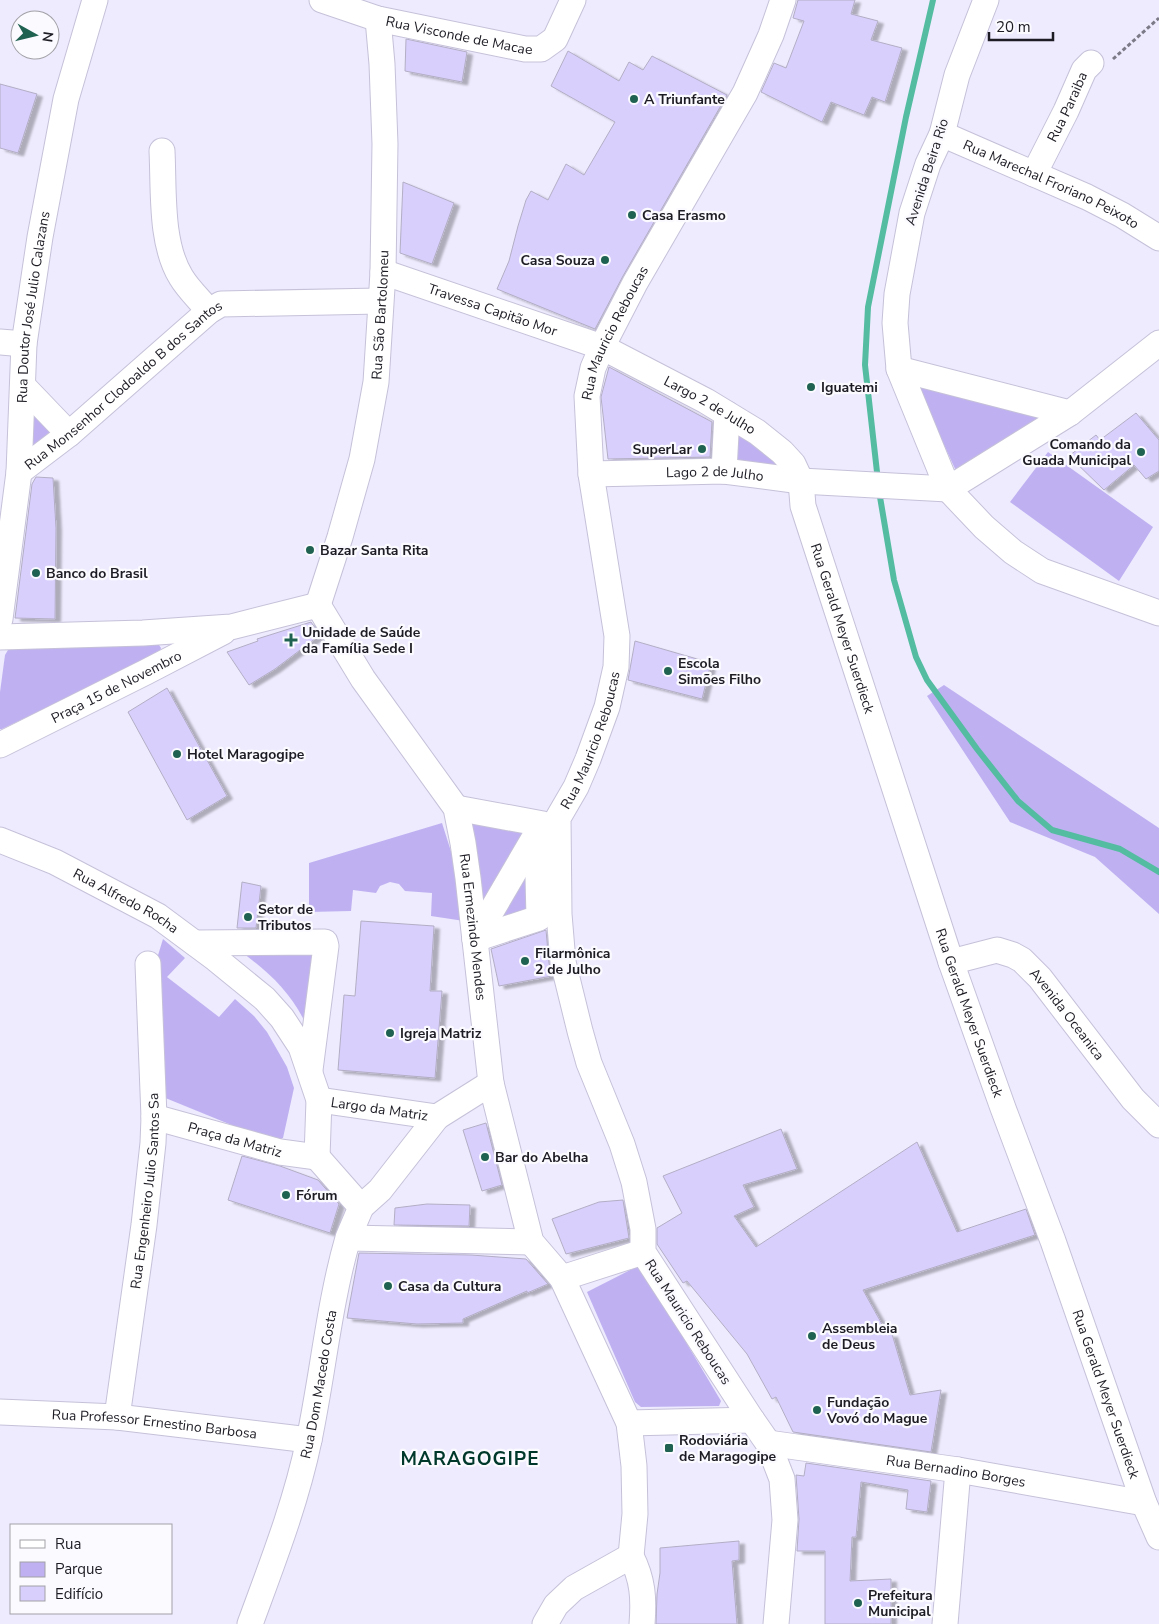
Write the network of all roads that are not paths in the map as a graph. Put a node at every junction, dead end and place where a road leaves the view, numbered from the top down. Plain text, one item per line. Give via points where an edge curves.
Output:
1 (95, 0) edge
2 (322, 0) edge
3 (573, 0) edge
4 (783, 0) edge
5 (986, 0) edge
6 (378, 19) junction
7 (1091, 63) road end
8 (942, 134) junction
9 (162, 151) dead end
10 (1034, 174) junction
11 (1159, 238) edge
12 (383, 272) junction
13 (380, 301) junction
14 (209, 310) junction
15 (12, 343) edge
16 (1159, 343) edge
17 (602, 347) junction
18 (899, 369) junction
19 (23, 386) junction
20 (1070, 413) junction
21 (727, 414) junction
22 (69, 434) junction
23 (724, 471) junction
24 (19, 472) junction
25 (591, 474) junction
26 (801, 481) junction
27 (948, 489) junction
28 (318, 605) junction
29 (1159, 613) edge
30 (0, 619) edge
31 (231, 627) junction
32 (0, 637) edge
33 (0, 745) edge
34 (456, 808) junction
35 (546, 825) junction
36 (0, 840) edge
37 (475, 939) junction
38 (195, 943) junction
39 (951, 962) junction
40 (148, 964) dead end
41 (240, 978) joint
42 (309, 1072) junction
43 (491, 1083) junction
44 (319, 1100) junction
45 (154, 1117) junction
46 (437, 1117) junction
47 (1159, 1126) edge
48 (317, 1157) junction
49 (361, 1206) junction
50 (349, 1238) junction
51 (531, 1242) junction
52 (642, 1252) junction
53 (562, 1278) junction
54 (0, 1412) edge
55 (117, 1417) junction
56 (752, 1420) junction
57 (629, 1423) junction
58 (309, 1440) junction
59 (768, 1443) junction
60 (958, 1470) junction
61 (1144, 1503) junction
62 (1159, 1537) edge
63 (631, 1556) junction
64 (250, 1624) edge
65 (545, 1624) edge
66 (642, 1624) edge
67 (776, 1624) edge
68 (945, 1624) edge

1 - 15 street, Rua Doutor José Julio Calazans via 66,99 40,237
2 - 6 street, Rua Visconde de Macae
3 - 6 street, Rua Visconde de Macae via 555,39 541,48 508,47
4 - 17 street, Rua Mauricio Reboucas via 745,93 635,283
5 - 8 street, Avenida Beira Rio via 957,75
6 - 12 street, Rua São Bartolomeu via 386,144
7 - 10 street, Rua Paraiba via 1084,70
8 - 10 street, Rua Marechal Froriano Peixoto
8 - 18 street, Avenida Beira Rio via 918,190 905,243 895,323
9 - 14 street via 164,216 172,257 181,278
10 - 11 street, Rua Marechal Froriano Peixoto via 1087,196
12 - 13 street, Rua São Bartolomeu
12 - 17 street, Travessa Capitão Mor
13 - 14 street, Rua Monsenhor Clodoaldo B dos Santos via 221,304
13 - 28 street, Rua São Bartolomeu via 376,382 362,459
14 - 22 street, Rua Monsenhor Clodoaldo B dos Santos
15 - 19 street, Rua Doutor José Julio Calazans
16 - 20 street
17 - 21 street, Largo 2 de Julho
17 - 25 street, Rua Mauricio Reboucas via 587,396
18 - 20 street
18 - 27 street, Avenida Beira Rio
19 - 22 street
19 - 24 street, Rua Doutor José Julio Calazans
20 - 27 street
21 - 23 street
21 - 26 street, Largo 2 de Julho via 782,452 793,464
22 - 24 street, Rua Monsenhor Clodoaldo B dos Santos
23 - 25 street, Lago 2 de Julho
23 - 26 street, Lago 2 de Julho
24 - 30 street, Rua Doutor José Julio Calazans
25 - 35 street, Rua Mauricio Reboucas via 617,636 616,667 607,708 576,787
26 - 27 street, Lago 2 de Julho
26 - 39 street, Rua Gerald Meyer Suerdieck via 803,506
27 - 29 street via 1026,562 1076,584
28 - 31 street, Praça 15 de Novembro
28 - 34 street, Rua Ermezindo Mendes via 363,679
31 - 32 street, Praça 15 de Novembro
31 - 33 street, Praça 15 de Novembro
34 - 35 street
34 - 37 street, Rua Ermezindo Mendes
35 - 37 street
35 - 37 street via 539,918
35 - 52 street, Rua Mauricio Reboucas via 563,962 590,1062 634,1182 643,1229
36 - 38 street, Rua Alfredo Rocha via 55,862 110,890 158,916
37 - 43 street, Rua Ermezindo Mendes
38 - 41 street, Rua Alfredo Rocha
38 - 42 street via 325,942
39 - 47 street, Avenida Oceanica via 997,950 1022,960 1040,978 1133,1099
39 - 61 street, Rua Gerald Meyer Suerdieck
40 - 45 street, Rua Engenheiro Julio Santos Sa
41 - 42 street, Largo da Matriz via 282,1018 301,1047
42 - 44 street, Largo da Matriz
43 - 46 street, Largo da Matriz
43 - 51 street, Rua Ermezindo Mendes
44 - 46 street, Largo da Matriz
44 - 48 street, Largo da Matriz
45 - 48 street, Praça da Matriz via 280,1152
45 - 55 street, Rua Engenheiro Julio Santos Sa via 151,1167
46 - 49 street via 380,1190
48 - 49 street
49 - 50 street, Rua Dom Macedo Costa
50 - 51 street
50 - 58 street, Rua Dom Macedo Costa
51 - 53 street, Rua Ermezindo Mendes
52 - 53 street
52 - 56 street, Rua Mauricio Reboucas
53 - 57 street, Rua Ermezindo Mendes
54 - 55 street, Rua Professor Ernestino Barbosa
55 - 58 street, Rua Professor Ernestino Barbosa
56 - 57 street
56 - 59 street, Rua Mauricio Reboucas
57 - 63 street, Rua Ermezindo Mendes via 635,1514
58 - 64 street, Rua Dom Macedo Costa via 298,1487
59 - 60 street, Rua Bernadino Borges
59 - 67 street, Rua Mauricio Reboucas via 782,1479 785,1520
60 - 61 street, Rua Bernadino Borges
60 - 68 street
61 - 62 street, Rua Gerald Meyer Suerdieck
63 - 65 street via 574,1588 556,1605
63 - 66 street via 642,1588

